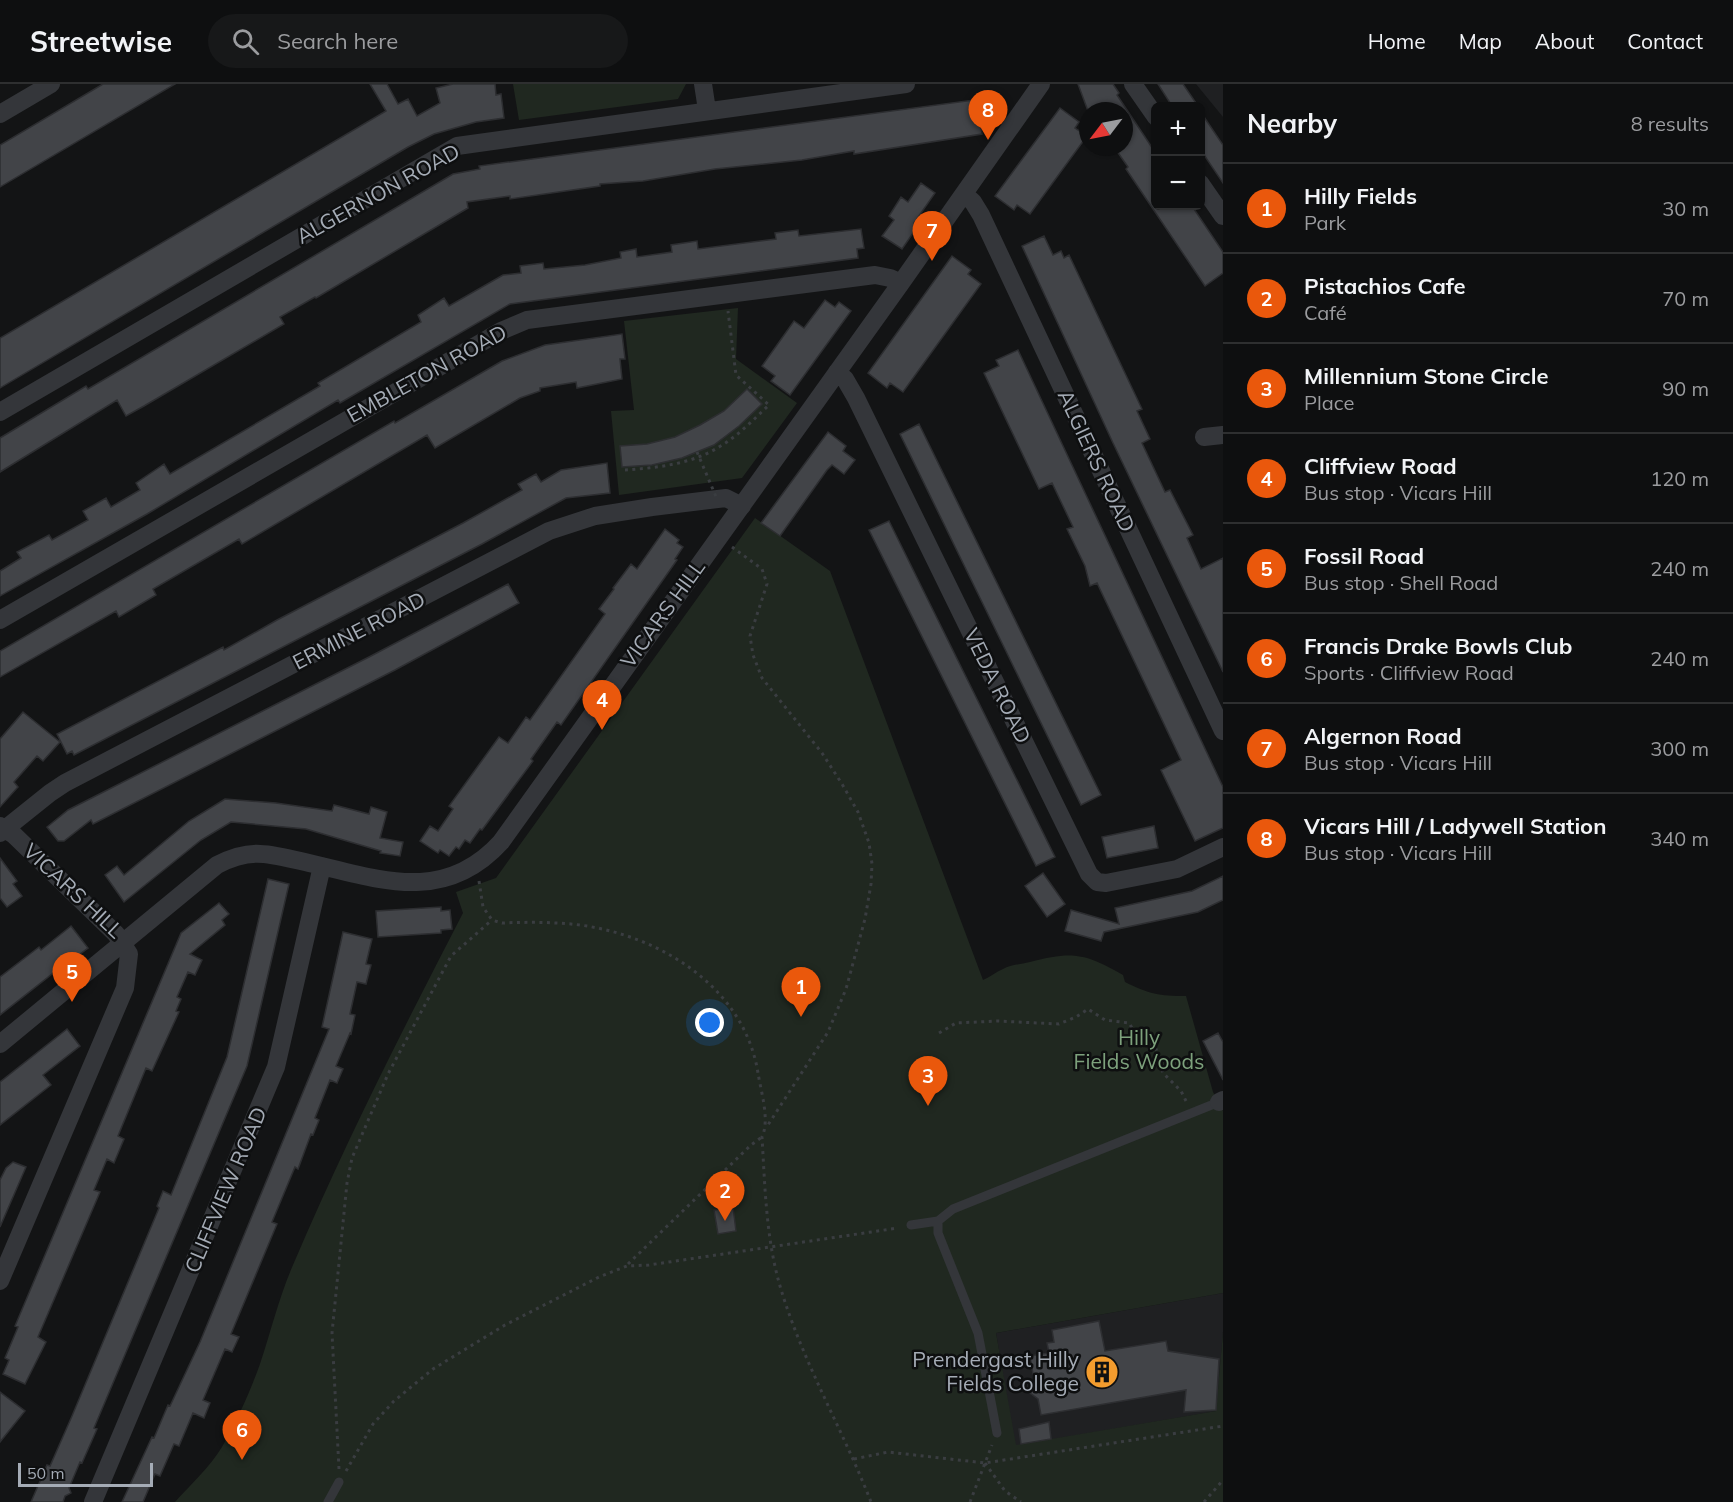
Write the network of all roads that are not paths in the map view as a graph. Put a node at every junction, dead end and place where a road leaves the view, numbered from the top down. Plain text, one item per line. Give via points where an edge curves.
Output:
1 (51, 84) edge
2 (703, 84) edge
3 (906, 84) edge
4 (1041, 84) edge
5 (1133, 84) edge
6 (707, 110) junction
7 (1151, 111) edge
8 (0, 114) edge
9 (1205, 190) edge
10 (964, 194) junction
11 (1223, 216) edge
12 (901, 283) junction
13 (837, 372) junction
14 (0, 412) edge
15 (1223, 435) edge
16 (1204, 437) dead end
17 (742, 506) junction
18 (0, 620) edge
19 (1223, 730) edge
20 (2, 830) edge
21 (1223, 846) edge
22 (322, 866) junction
23 (124, 943) junction
24 (0, 1044) edge
25 (1221, 1101) edge
26 (938, 1221) junction
27 (912, 1225) road end
28 (0, 1281) edge
29 (997, 1433) road end
30 (339, 1482) road end
31 (93, 1502) edge
32 (328, 1502) edge

1 - 8 street
2 - 6 street
3 - 6 street, ALGERNON ROAD
4 - 10 street, VICARS HILL
5 - 7 street
6 - 14 street, ALGERNON ROAD via 457,146
9 - 11 street
10 - 12 street, VICARS HILL
10 - 19 street, ALGIERS ROAD via 981,215
12 - 13 street, VICARS HILL
12 - 18 street, EMBLETON ROAD via 875,275 527,320
13 - 17 street, VICARS HILL
13 - 21 street, VEDA ROAD via 856,398 1089,874 1097,882 1106,883 1165,871
15 - 16 street
17 - 20 street, ERMINE ROAD via 726,498 717,499 595,516 549,531 65,783
17 - 22 street, VICARS HILL via 489,855 464,871 416,883
20 - 23 street, VICARS HILL via 14,835
22 - 23 street, VICARS HILL via 272,854 234,856 217,865
22 - 31 street, CLIFFVIEW ROAD via 276,1067
23 - 24 street
23 - 28 street via 129,954 125,988
25 - 26 lane via 953,1209
26 - 27 lane
26 - 29 lane via 938,1233 978,1333
30 - 32 lane

